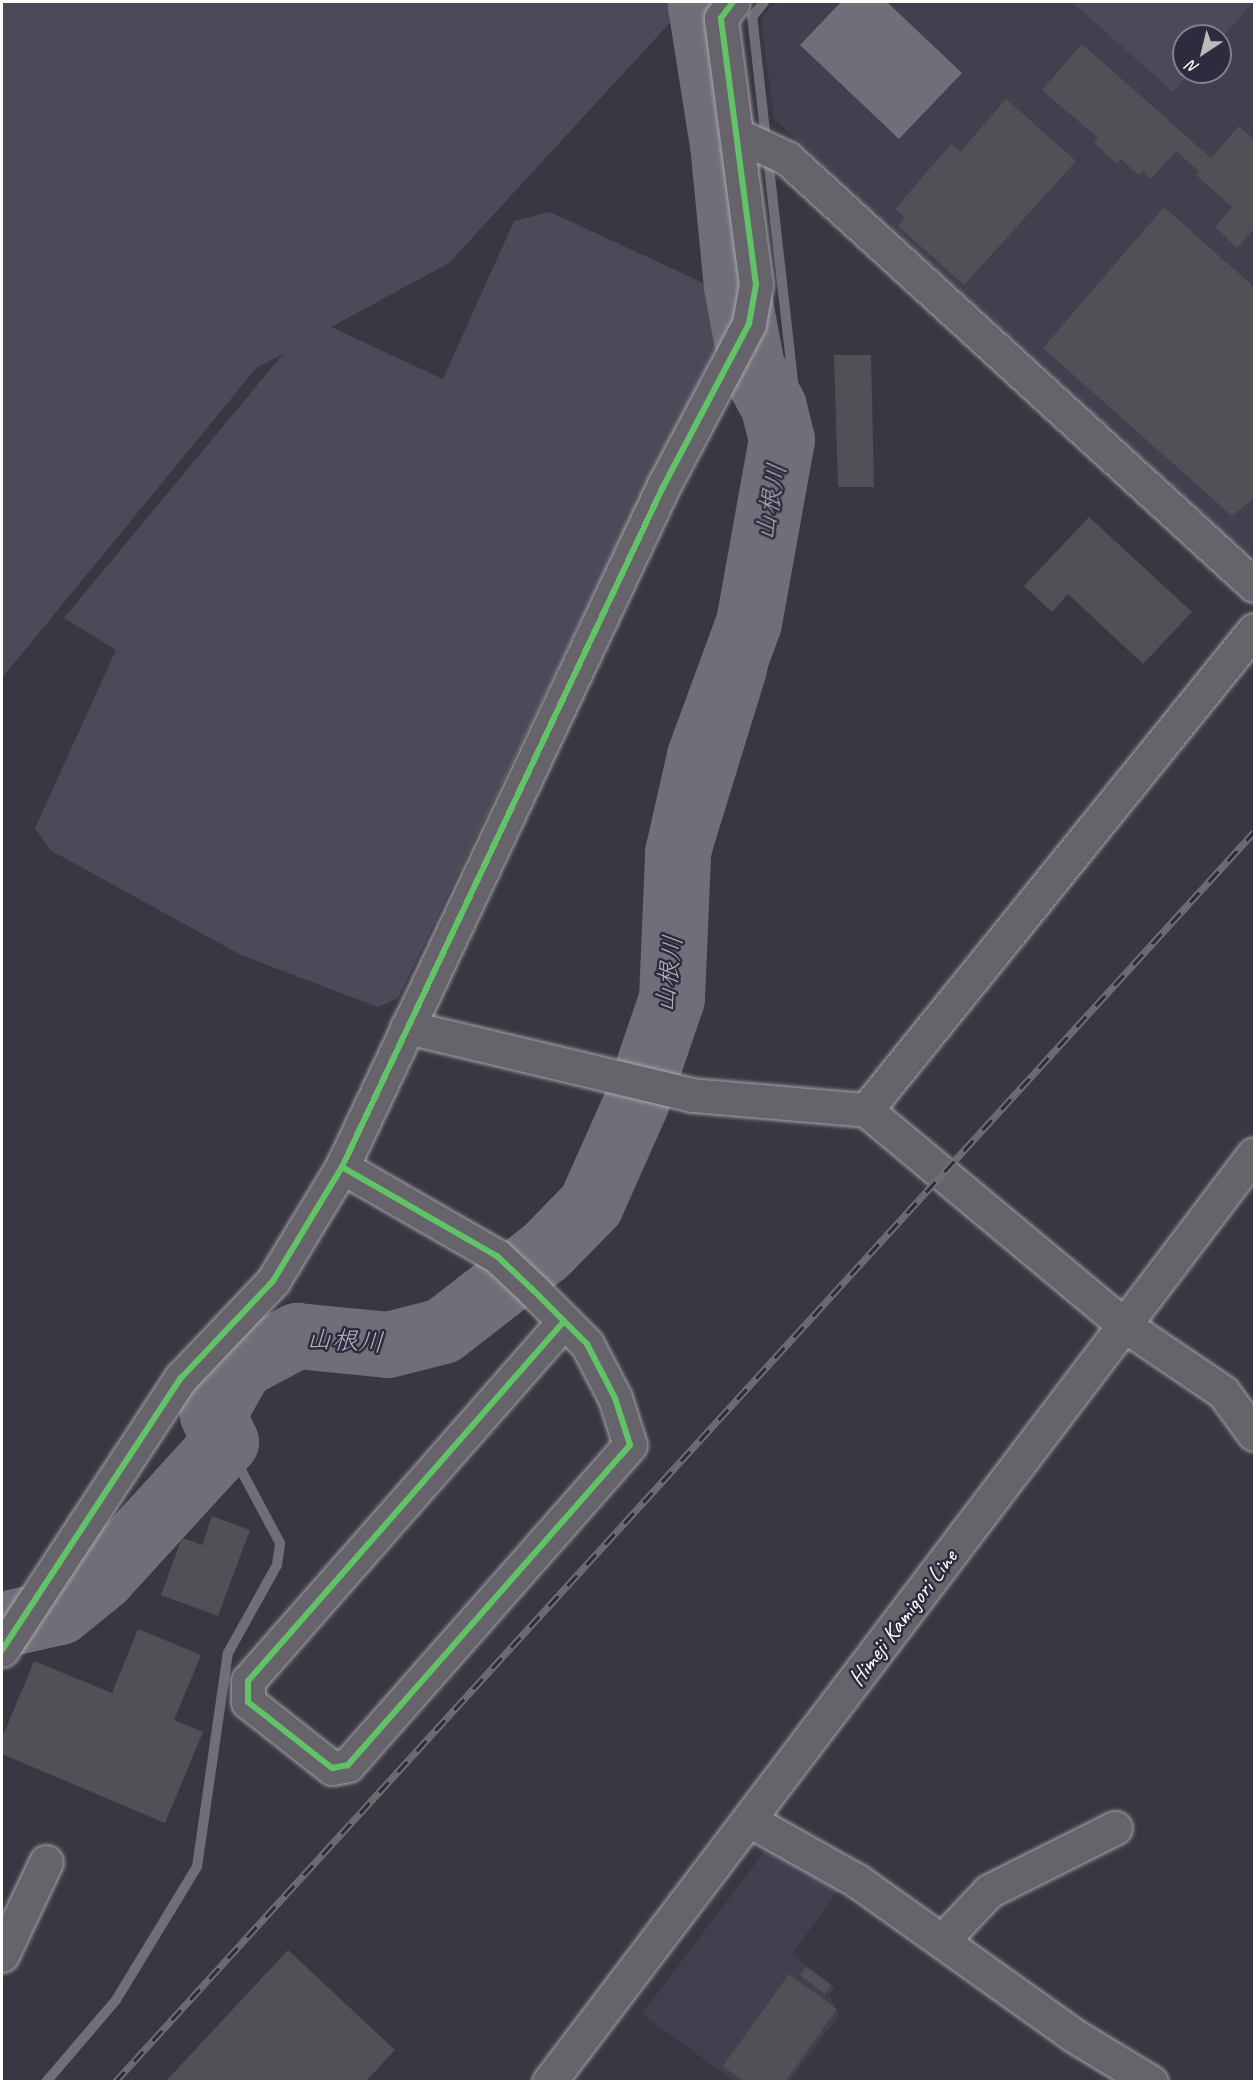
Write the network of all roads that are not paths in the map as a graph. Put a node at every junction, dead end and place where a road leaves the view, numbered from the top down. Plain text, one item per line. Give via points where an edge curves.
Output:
1 (733, 2) edge
2 (737, 135) junction
3 (1254, 585) edge
4 (1254, 630) edge
5 (407, 1027) junction
6 (866, 1110) junction
7 (1254, 1154) edge
8 (342, 1167) junction
9 (564, 1321) junction
10 (1124, 1324) junction
11 (1254, 1434) edge
12 (2, 1650) edge
13 (749, 1820) junction
14 (1115, 1828) dead end
15 (46, 1862) dead end
16 (942, 1941) junction
17 (2, 1955) edge
18 (549, 2082) edge
19 (1151, 2082) edge

1 - 2 street via 721,18
2 - 3 street via 787,158
2 - 5 street via 756,285 749,324 664,485
4 - 6 street
5 - 6 street via 692,1095
5 - 8 street
6 - 10 street
7 - 10 street, Himeji Kamigori Line
8 - 9 street via 497,1256
8 - 12 street via 273,1281 181,1378
9 - 9 street via 587,1344 615,1398 630,1445 348,1765 332,1768 248,1702 248,1681
10 - 11 street via 1223,1392
10 - 13 street, Himeji Kamigori Line
13 - 16 street via 856,1880
13 - 18 street, Himeji Kamigori Line
14 - 16 street via 989,1891
15 - 17 street
16 - 19 street via 1073,2035

